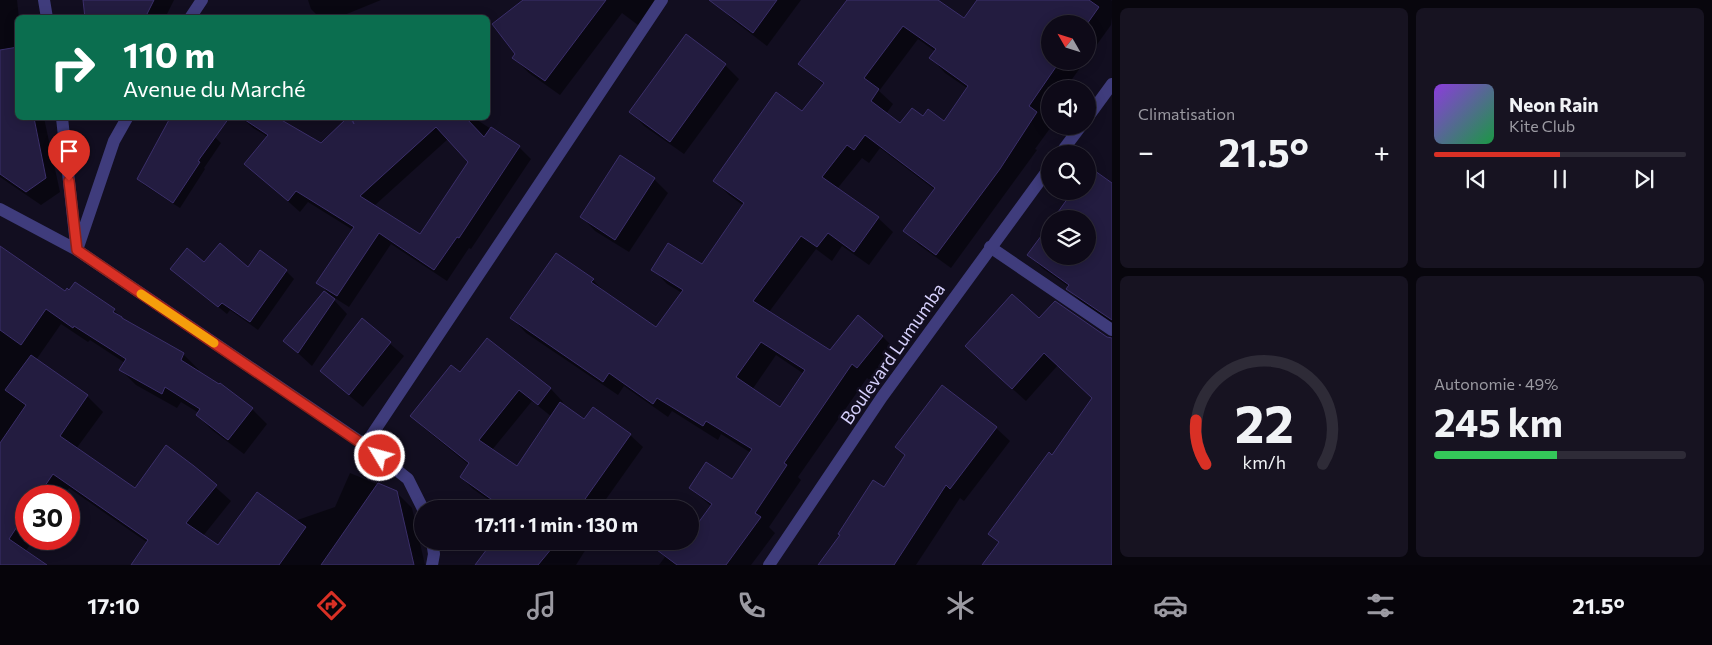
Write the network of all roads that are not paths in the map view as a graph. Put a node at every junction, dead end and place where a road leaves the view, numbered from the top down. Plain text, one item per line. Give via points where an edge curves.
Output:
1 (44, 0) edge
2 (202, 0) edge
3 (662, 0) edge
4 (46, 15) edge
5 (192, 15) edge
6 (1112, 84) edge
7 (1096, 106) edge
8 (62, 120) edge
9 (125, 120) edge
10 (1041, 179) edge
11 (0, 209) edge
12 (990, 247) junction
13 (77, 250) junction
14 (1112, 330) edge
15 (365, 445) junction
16 (419, 500) edge
17 (433, 550) edge
18 (432, 565) edge
19 (769, 565) edge

1 - 4 street
2 - 5 street
3 - 15 street
6 - 7 street
8 - 13 street
9 - 13 street via 114,141
10 - 12 street, Boulevard Lumumba
11 - 13 street
12 - 14 street
12 - 19 street, Boulevard Lumumba via 882,397
13 - 15 street
15 - 16 street via 408,478
17 - 18 street

